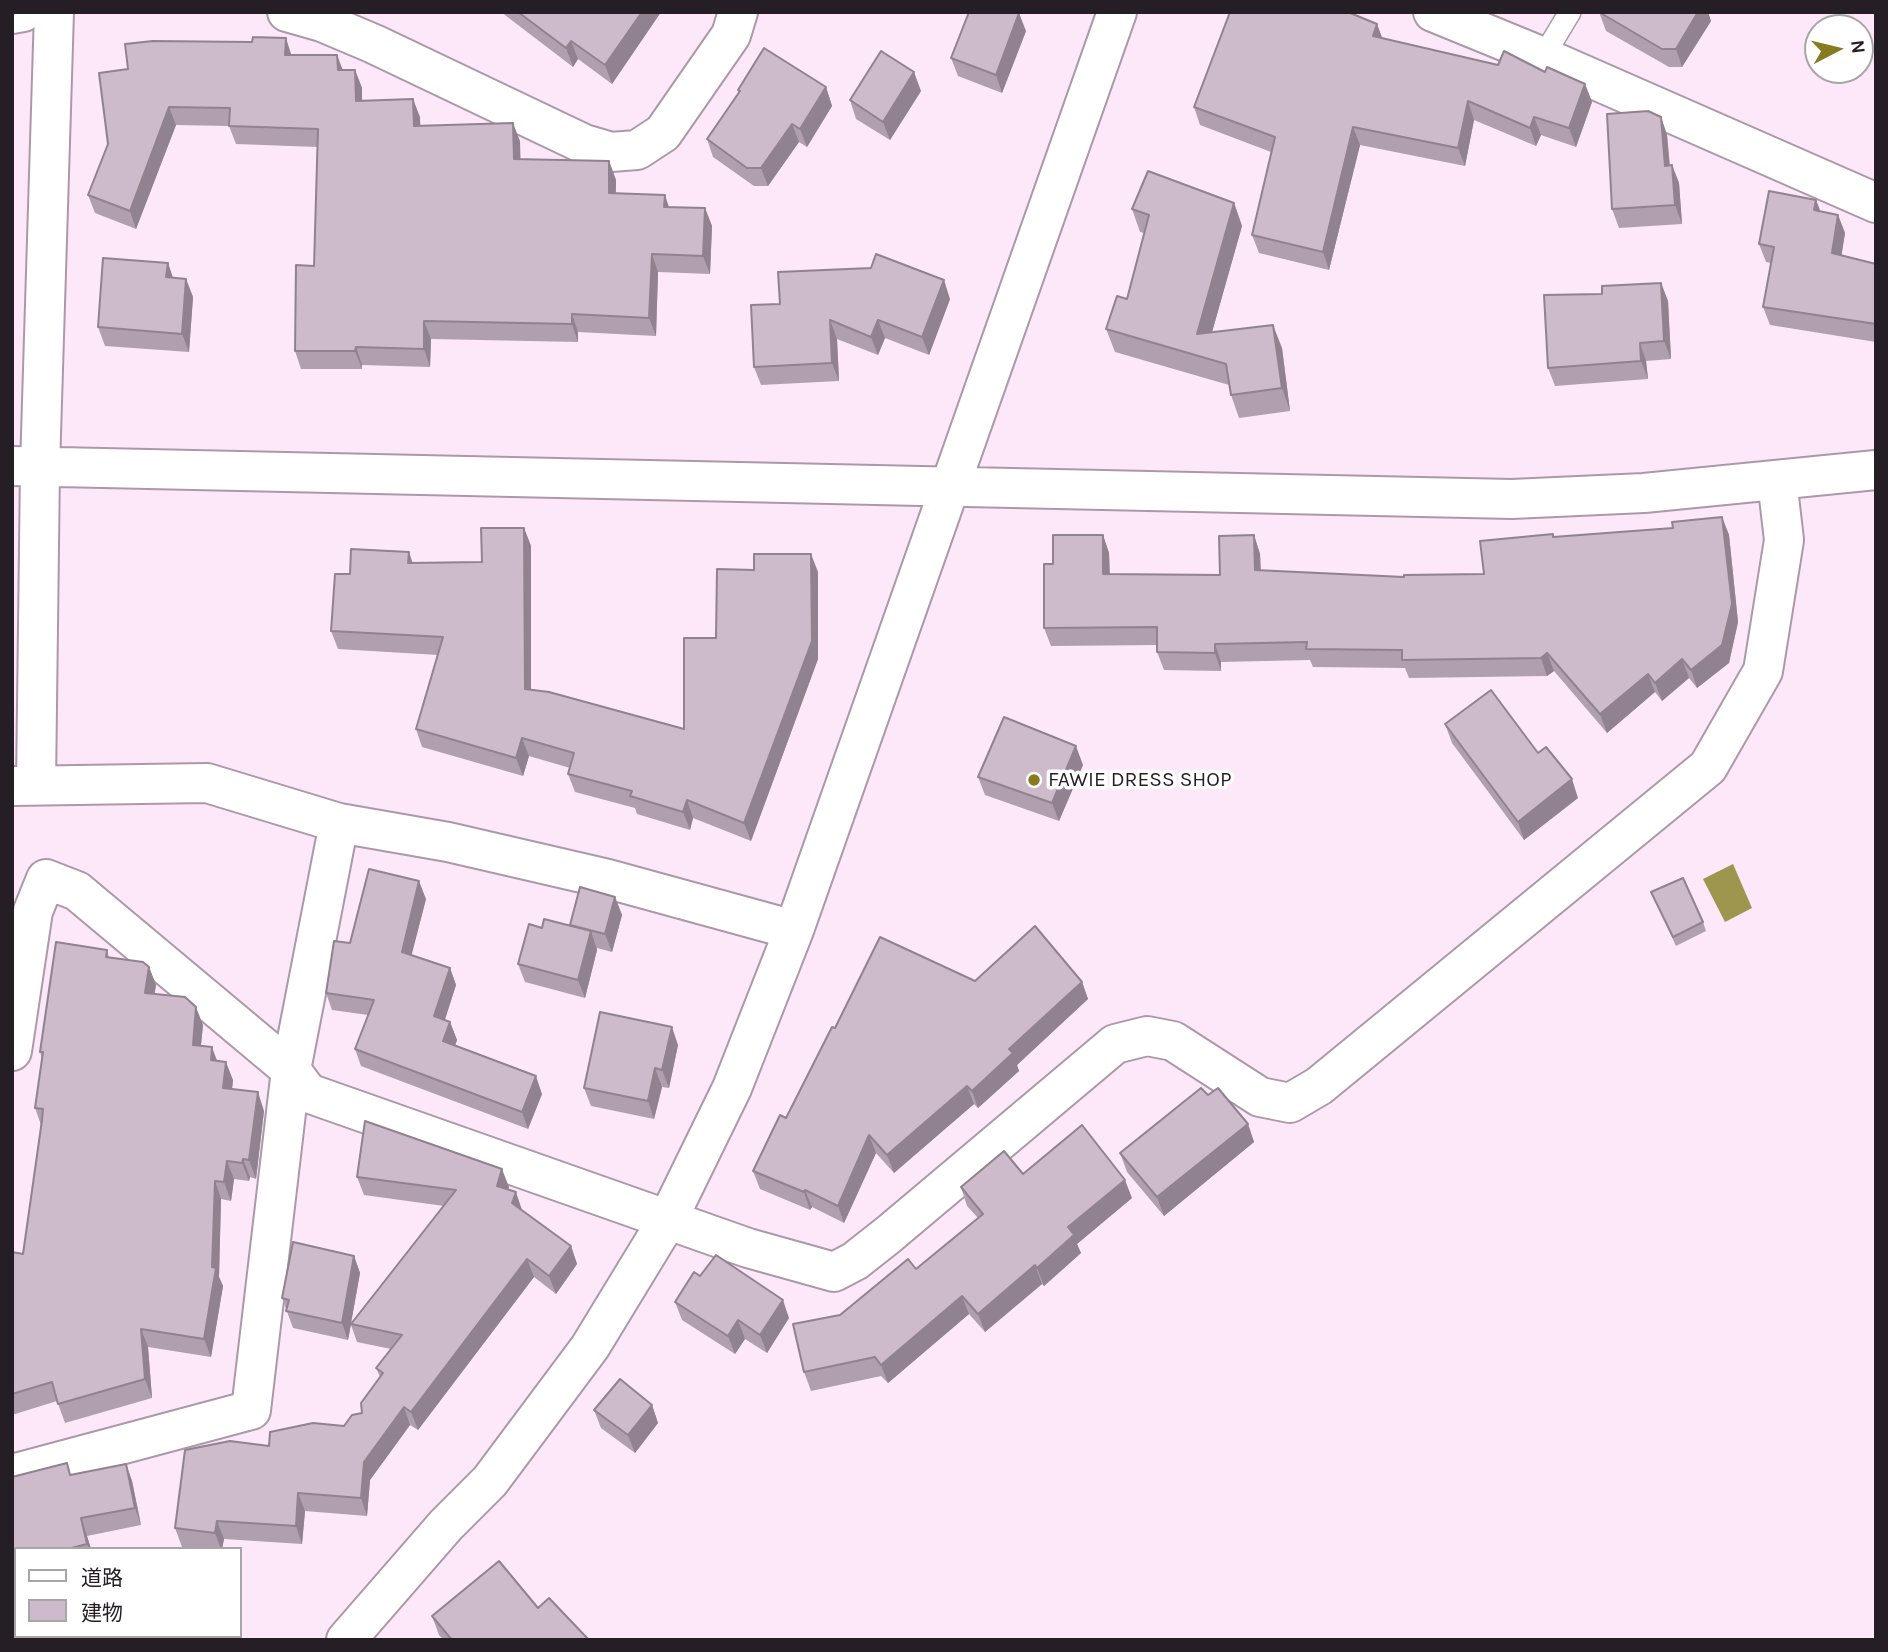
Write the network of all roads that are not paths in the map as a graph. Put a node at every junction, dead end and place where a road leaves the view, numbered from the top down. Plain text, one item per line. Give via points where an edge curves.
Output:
1 (23, 12) edge
2 (54, 12) edge
3 (287, 12) edge
4 (738, 12) edge
5 (1117, 12) edge
6 (1433, 12) edge
7 (1570, 12) edge
8 (12, 14) edge
9 (1543, 57) junction
10 (1876, 203) edge
11 (26, 466) edge
12 (1876, 470) edge
13 (1777, 480) junction
14 (951, 485) junction
15 (24, 785) edge
16 (340, 823) junction
17 (794, 930) junction
18 (12, 1051) edge
19 (291, 1070) junction
20 (668, 1219) junction
21 (12, 1474) edge
22 (346, 1640) edge

1 - 8 street
2 - 11 street
3 - 4 street via 374,44 584,144 611,152 636,150 663,133 731,35
5 - 14 street
6 - 9 street
7 - 9 lane
9 - 10 street
11 - 14 street
11 - 15 street
12 - 13 street
13 - 14 street via 1512,499
13 - 20 street via 1784,540 1763,671 1708,767 1319,1086 1290,1103 1260,1097 1173,1041 1147,1036 1115,1044 888,1235 834,1272
14 - 17 street
15 - 16 street via 207,783
16 - 17 street via 608,879
16 - 19 street
17 - 20 street via 732,1088
18 - 19 street via 33,911 46,879 77,891
19 - 20 street via 308,1093
19 - 21 street via 251,1410
20 - 22 street via 590,1347 491,1481 446,1525

